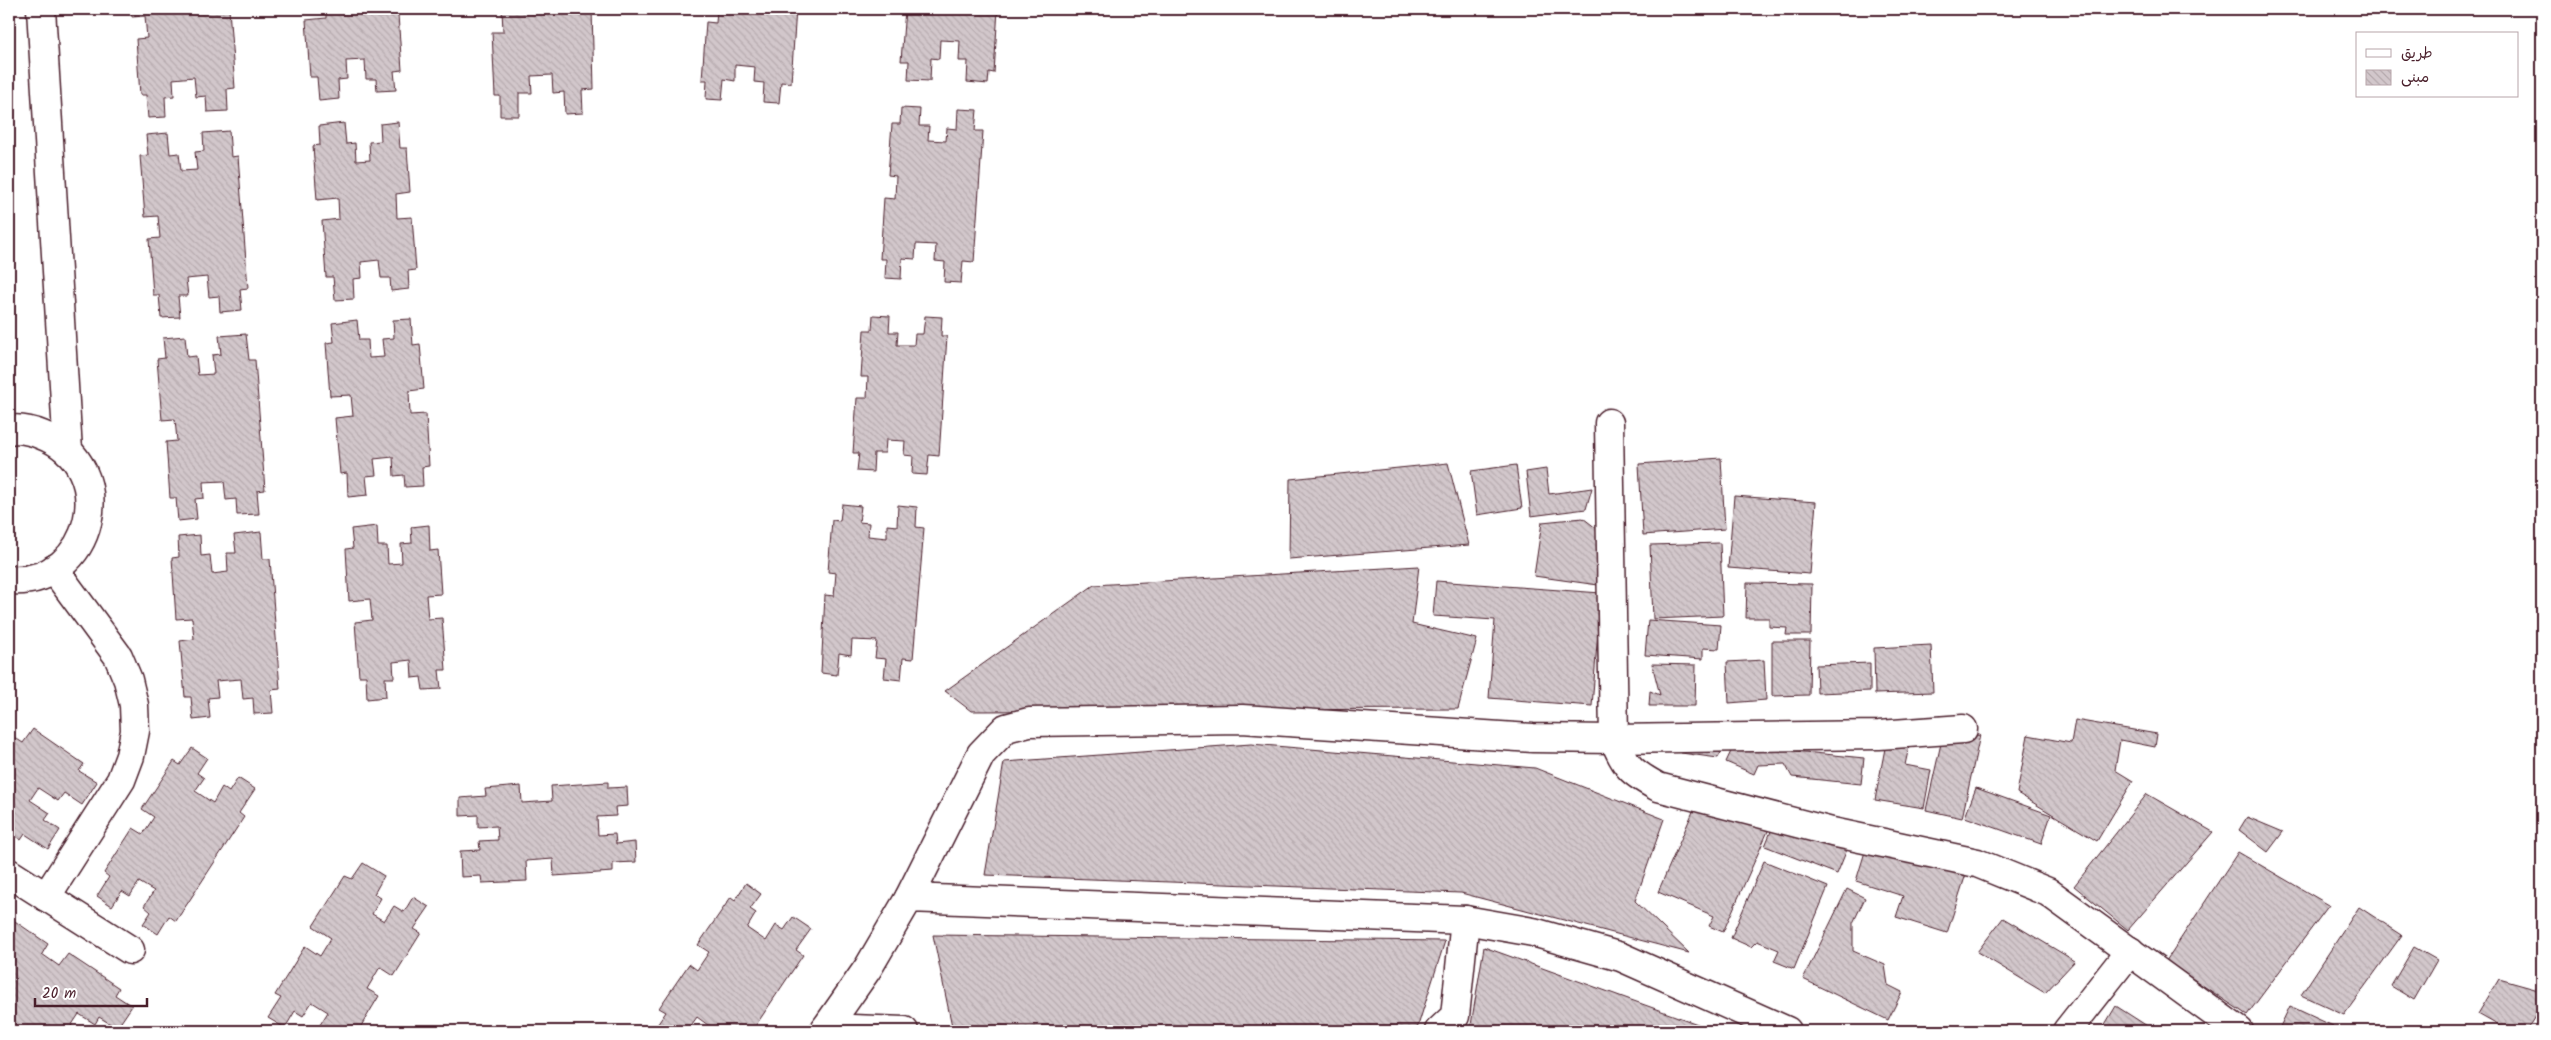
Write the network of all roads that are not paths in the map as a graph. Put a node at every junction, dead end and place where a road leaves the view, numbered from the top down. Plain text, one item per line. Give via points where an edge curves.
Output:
1 (41, 9) edge
2 (1609, 424) dead end
3 (9, 430) edge
4 (68, 451) junction
5 (54, 569) junction
6 (9, 580) edge
7 (1964, 729) dead end
8 (1614, 739) junction
9 (9, 873) edge
10 (46, 897) junction
11 (909, 898) junction
12 (1466, 920) junction
13 (130, 950) dead end
14 (2130, 951) junction
15 (825, 1029) edge
16 (904, 1031) edge
17 (1439, 1031) edge
18 (1787, 1031) edge
19 (2066, 1031) edge
20 (2239, 1031) edge

1 - 4 street
2 - 8 street
3 - 4 street via 34,432 52,439
4 - 5 street via 88,484 91,503 81,541 70,557
5 - 6 street via 37,577
5 - 10 street via 118,656 134,705 135,731 121,780
7 - 8 street via 1888,734
8 - 11 street via 1533,738 1242,719 1029,722 1006,728 981,754
8 - 14 street via 1623,762 1635,774 1658,787 1832,832 1977,863 2048,892
9 - 10 street
10 - 13 street
11 - 12 street
11 - 15 street via 868,968
12 - 17 street via 1455,1016
12 - 18 street via 1533,932 1621,957
14 - 19 street
14 - 20 street
15 - 16 street

